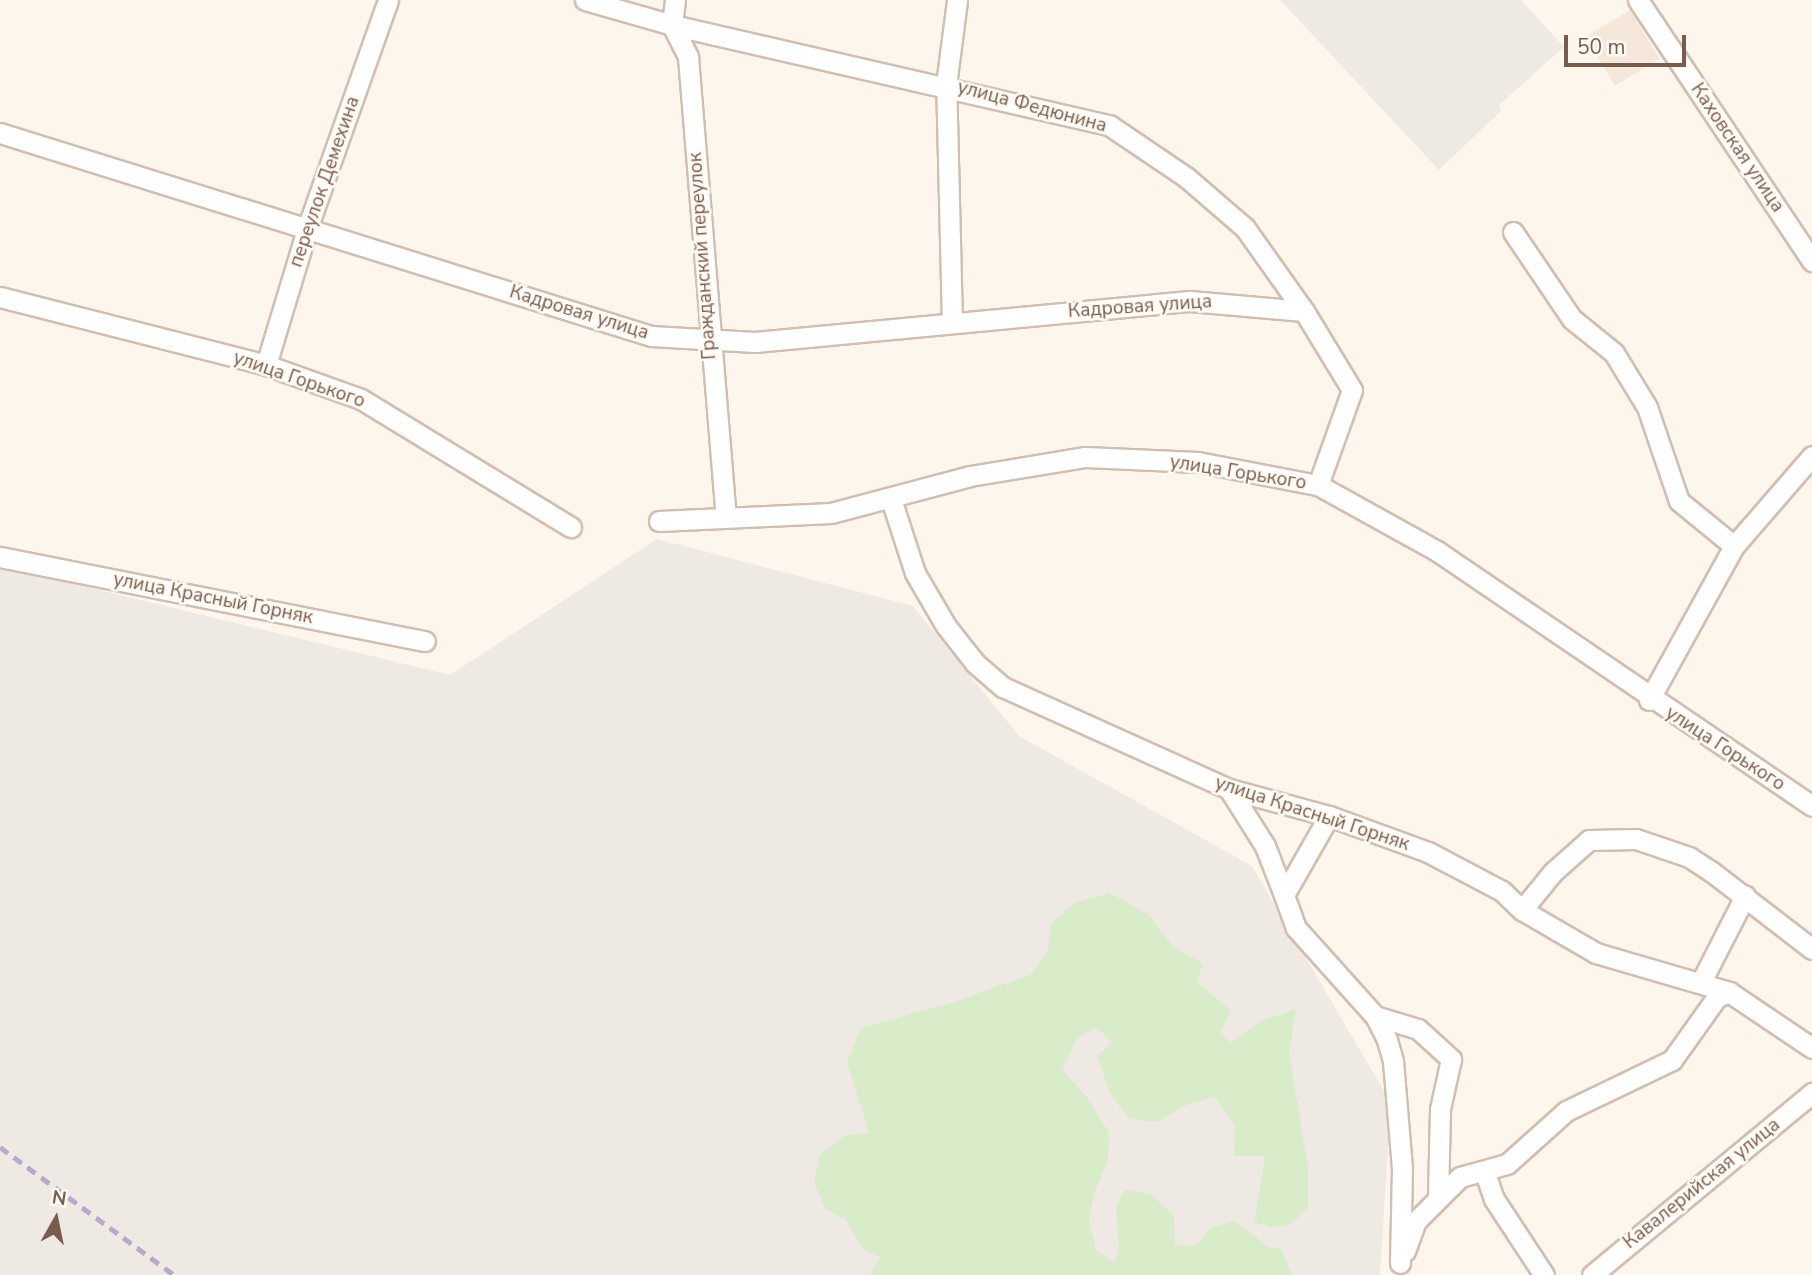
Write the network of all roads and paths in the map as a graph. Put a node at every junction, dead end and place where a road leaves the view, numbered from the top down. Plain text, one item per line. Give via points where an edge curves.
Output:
1 (387, 0) edge
2 (584, 0) edge
3 (675, 0) edge
4 (957, 0) edge
5 (1638, 0) edge
6 (672, 25) junction
7 (946, 85) junction
8 (0, 133) edge
9 (308, 226) junction
10 (1513, 232) dead end
11 (1812, 261) edge
12 (0, 297) edge
13 (1304, 311) junction
14 (953, 323) junction
15 (709, 342) junction
16 (266, 365) junction
17 (1812, 456) edge
18 (1318, 485) junction
19 (891, 499) junction
20 (726, 516) junction
21 (659, 522) dead end
22 (572, 527) dead end
23 (1734, 546) junction
24 (0, 557) edge
25 (425, 641) dead end
26 (1649, 699) junction
27 (1229, 789) junction
28 (1812, 806) edge
29 (1329, 817) junction
30 (1284, 895) junction
31 (1745, 896) junction
32 (1522, 910) junction
33 (1812, 949) edge
34 (1701, 982) junction
35 (1729, 992) junction
36 (1375, 1016) junction
37 (1812, 1048) edge
38 (1812, 1093) edge
39 (1485, 1173) junction
40 (1438, 1195) junction
41 (1399, 1269) edge
42 (1596, 1274) edge
43 (1544, 1275) edge

1 - 9 street, переулок Демехина
2 - 6 street, улица Федюнина
3 - 6 street
4 - 7 street
5 - 11 street, Каховская улица
6 - 7 street, улица Федюнина
6 - 15 street, Гражданский переулок via 688,57
7 - 13 street, улица Федюнина via 1109,125 1186,177 1245,228
7 - 14 street
8 - 9 street, Кадровая улица
9 - 15 street, Кадровая улица via 650,336
9 - 16 street, переулок Демехина
10 - 23 street via 1572,319 1614,354 1647,407 1679,501
12 - 16 street, улица Горького
13 - 14 street, Кадровая улица via 1190,301
13 - 18 street, улица Федюнина via 1352,390
14 - 15 street, Кадровая улица via 755,342
15 - 20 street, Гражданский переулок
16 - 22 street, улица Горького via 360,398
17 - 23 street
18 - 19 street, улица Горького via 1198,462 1085,457 970,476
18 - 26 street, улица Горького via 1437,551
19 - 20 street, улица Горького via 831,513
19 - 27 street, улица Красный Горняк via 915,573 946,626 975,663 1003,687
20 - 21 street, улица Горького
23 - 26 street
24 - 25 street, улица Красный Горняк
26 - 28 street, улица Горького
27 - 29 street, улица Красный Горняк
27 - 30 street via 1265,846
29 - 30 street
29 - 32 street, улица Красный Горняк via 1428,852 1502,891
30 - 36 street via 1296,928
31 - 32 street via 1689,857 1636,839 1610,837 1589,839 1576,849
31 - 33 street
31 - 34 street
32 - 34 street, улица Красный Горняк via 1597,953
34 - 35 street, улица Красный Горняк
35 - 37 street, улица Красный Горняк
35 - 39 street via 1717,997 1672,1060 1566,1111 1507,1164
36 - 40 street via 1418,1029 1451,1059 1440,1109
36 - 41 street via 1393,1061 1402,1168
38 - 42 street, Кавалерийская улица
39 - 40 street via 1460,1177
39 - 43 street via 1494,1199
40 - 41 street via 1416,1221

